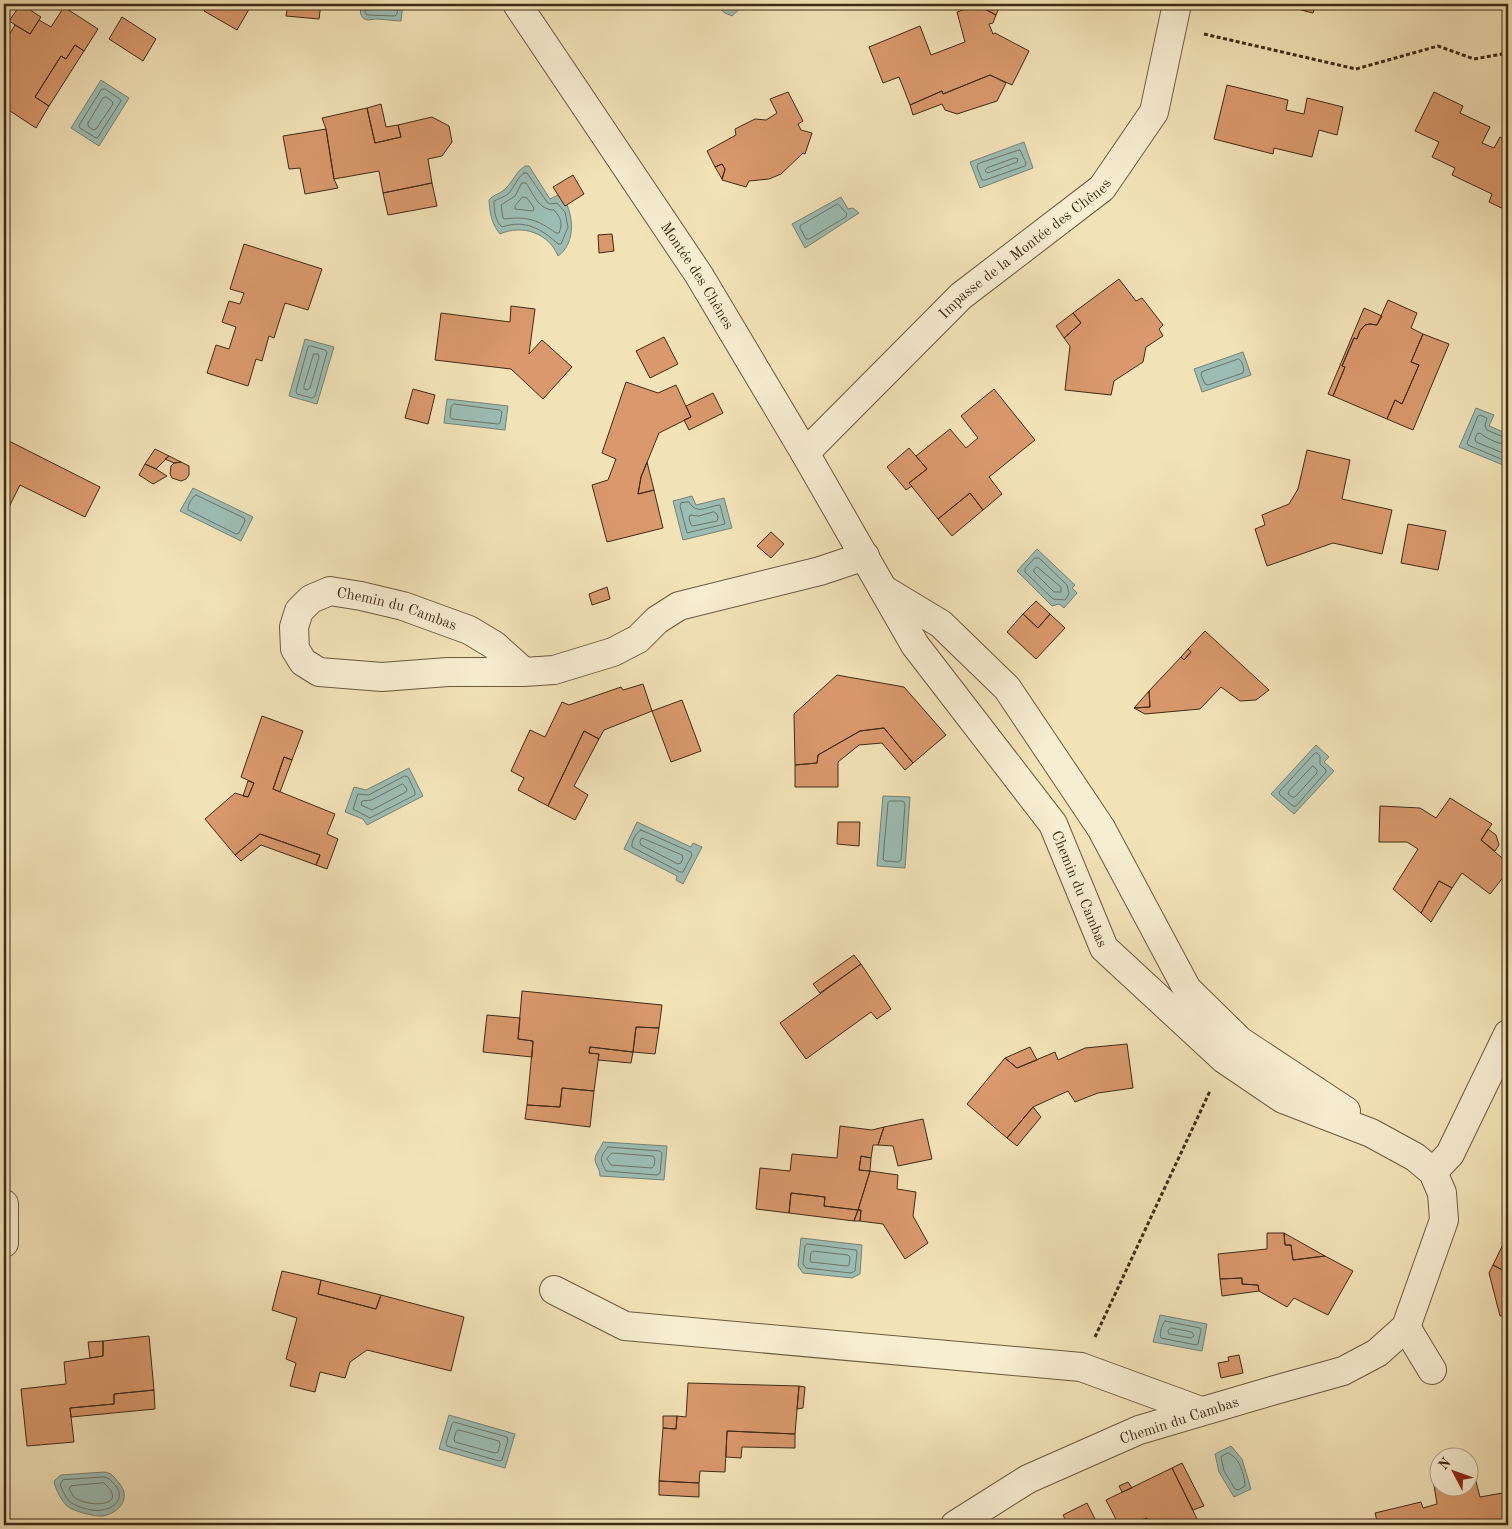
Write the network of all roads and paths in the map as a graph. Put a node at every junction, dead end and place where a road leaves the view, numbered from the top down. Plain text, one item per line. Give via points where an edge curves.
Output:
1 (517, 4) edge
2 (1177, 4) edge
3 (1202, 34) dead end
4 (1508, 53) edge
5 (805, 453) junction
6 (865, 556) junction
7 (881, 589) junction
8 (524, 672) junction
9 (1508, 1034) edge
10 (1224, 1059) junction
11 (1372, 1133) junction
12 (1433, 1172) junction
13 (4, 1204) edge
14 (4, 1243) edge
15 (554, 1290) dead end
16 (1406, 1327) junction
17 (1082, 1367) junction
18 (1432, 1370) dead end
19 (1201, 1411) junction
20 (954, 1525) edge

1 - 5 street, Montée des Chênes via 700,275
2 - 5 street, Impasse de la Montée des Chênes via 1154,112 1102,188 961,296
3 - 4 path via 1356,69 1438,46 1474,58
5 - 6 street, Montée des Chênes
6 - 7 street, Chemin du Cambas
6 - 8 street, Chemin du Cambas via 820,571 679,606 657,620 638,639 613,652 554,670
7 - 10 street, Chemin du Cambas via 915,645 1053,824 1104,948
7 - 11 street, Chemin du Cambas via 941,624 1007,688 1102,828 1187,989 1240,1041 1341,1107
8 - 8 street, Chemin du Cambas via 494,645 469,630 403,606 361,596 330,591 311,599 298,611 294,627 295,649 303,662 319,672 382,677 448,672
9 - 12 street via 1450,1154
10 - 11 street, Chemin du Cambas via 1283,1098
10 - 17 path
11 - 12 street, Chemin du Cambas via 1415,1157
12 - 16 street, Chemin du Cambas via 1442,1193 1444,1220
13 - 14 street
15 - 17 street via 625,1326
16 - 18 street
16 - 19 street, Chemin du Cambas via 1377,1353 1343,1371
17 - 19 street
19 - 20 street, Chemin du Cambas via 1139,1430 1028,1479

